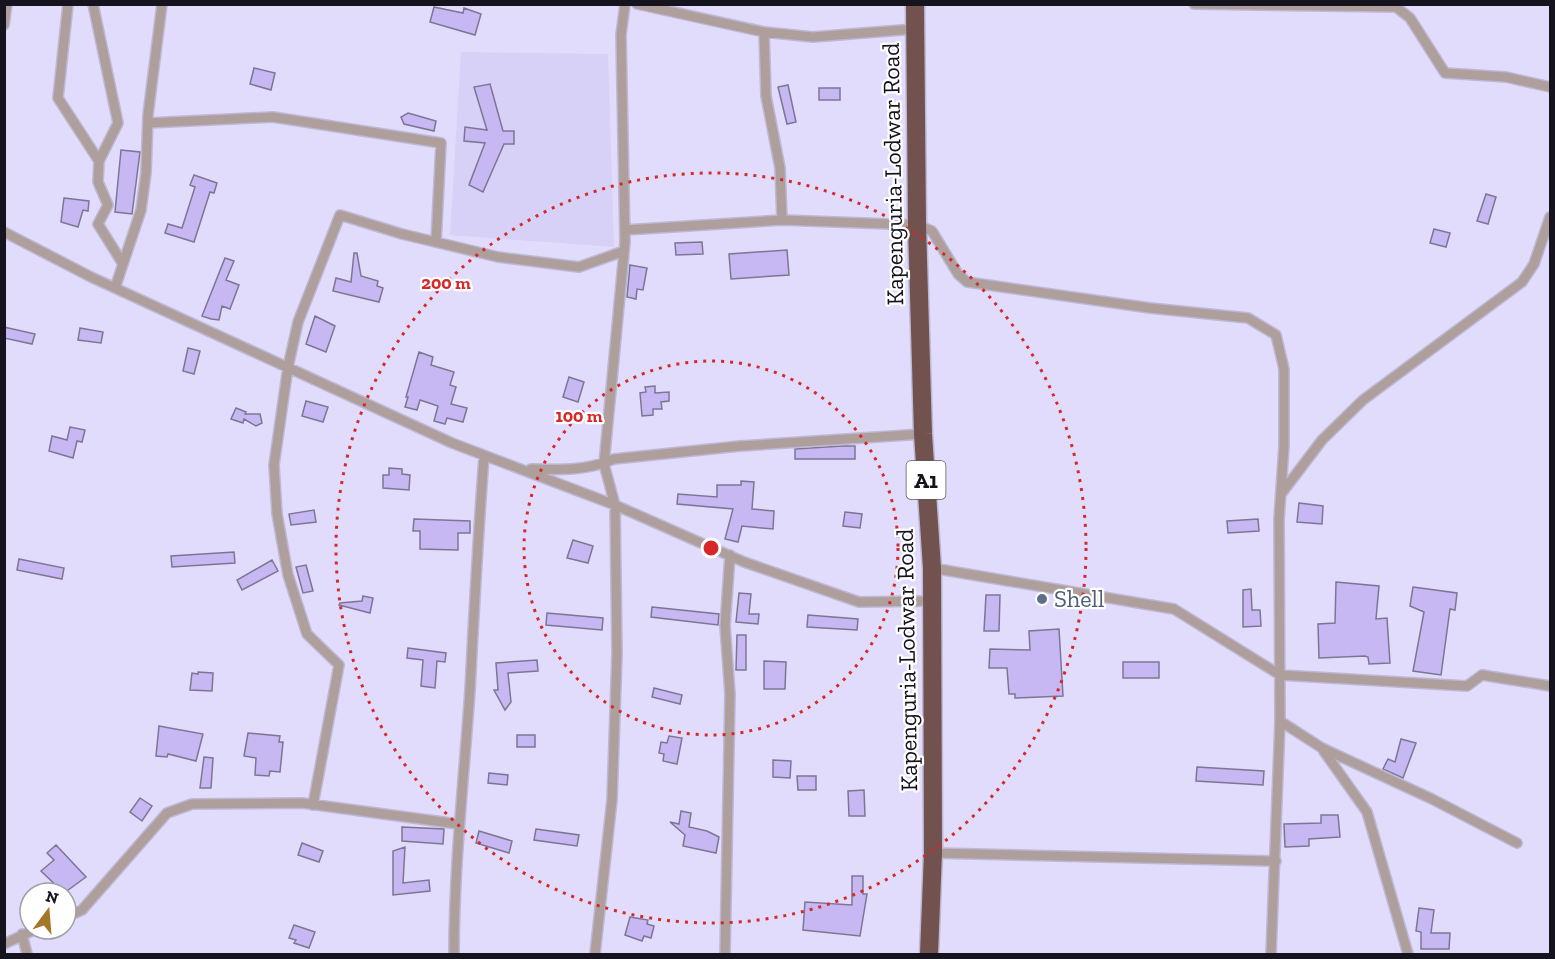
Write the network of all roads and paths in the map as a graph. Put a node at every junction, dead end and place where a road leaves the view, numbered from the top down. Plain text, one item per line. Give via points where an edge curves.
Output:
1 (7, 4) edge
2 (68, 4) edge
3 (93, 4) edge
4 (162, 4) edge
5 (625, 4) edge
6 (637, 4) edge
7 (915, 4) edge
8 (1194, 4) edge
9 (1396, 6) edge
10 (4, 25) edge
11 (914, 29) junction
12 (764, 32) junction
13 (1551, 87) edge
14 (148, 123) junction
15 (99, 161) junction
16 (1551, 217) edge
17 (782, 220) junction
18 (917, 225) junction
19 (625, 230) junction
20 (4, 232) edge
21 (436, 242) junction
22 (624, 251) junction
23 (123, 264) junction
24 (115, 288) junction
25 (288, 367) junction
26 (923, 434) junction
27 (484, 457) junction
28 (604, 464) junction
29 (522, 469) junction
30 (1281, 494) junction
31 (615, 505) junction
32 (730, 555) junction
33 (932, 568) junction
34 (931, 601) junction
35 (1280, 675) junction
36 (1551, 686) edge
37 (1280, 721) junction
38 (1322, 748) junction
39 (314, 805) junction
40 (458, 824) junction
41 (1517, 843) dead end
42 (933, 853) junction
43 (1276, 861) junction
44 (78, 912) edge
45 (18, 936) edge
46 (4, 944) edge
47 (454, 954) edge
48 (595, 954) edge
49 (725, 954) edge
50 (929, 954) edge
51 (1271, 954) edge
52 (1408, 954) edge

1 - 10 street
2 - 15 street via 58,98
3 - 15 street via 118,123
4 - 14 street
5 - 19 street via 621,35
6 - 12 street
7 - 11 highway, Kapenguria-Lodwar Road / A1
8 - 9 street
9 - 13 street via 1410,18 1445,73 1506,77
11 - 12 street via 813,37
11 - 18 highway, Kapenguria-Lodwar Road / A1
12 - 17 street via 766,96 780,168
14 - 21 street via 273,117 441,143
14 - 23 street via 141,210
15 - 23 street via 98,182 108,205 98,224
16 - 30 street via 1534,264 1522,282 1362,400 1322,440
17 - 18 street
17 - 19 street
18 - 26 highway, Kapenguria-Lodwar Road / A1
18 - 30 street via 932,231 958,274 968,282 1248,318 1276,335 1284,369
19 - 22 street
20 - 24 street
21 - 22 street via 498,257 579,267
21 - 25 street via 340,215 298,322
22 - 28 street
23 - 24 street
24 - 25 street
25 - 27 street
25 - 39 street via 274,465 277,514 288,575 307,634 339,665
26 - 28 street via 740,446 614,459
26 - 33 highway, Kapenguria-Lodwar Road / A1
27 - 29 street
27 - 40 street
28 - 29 street via 571,470
28 - 31 street
29 - 31 street
30 - 35 street
31 - 32 street
31 - 48 street via 617,654 612,800
32 - 34 street via 795,582 859,602
32 - 49 street via 725,626 730,694
33 - 34 highway, Kapenguria-Lodwar Road / A1
33 - 35 street via 1174,609
34 - 42 highway, Kapenguria-Lodwar Road / A1
35 - 36 street via 1467,686 1482,675
35 - 37 street
37 - 38 street
37 - 43 street
38 - 41 street
38 - 52 street via 1367,812
39 - 40 street
39 - 44 street via 238,802 177,808 166,813
40 - 47 street
42 - 43 street
42 - 50 highway, Kapenguria-Lodwar Road / A1
43 - 51 street
45 - 46 street

